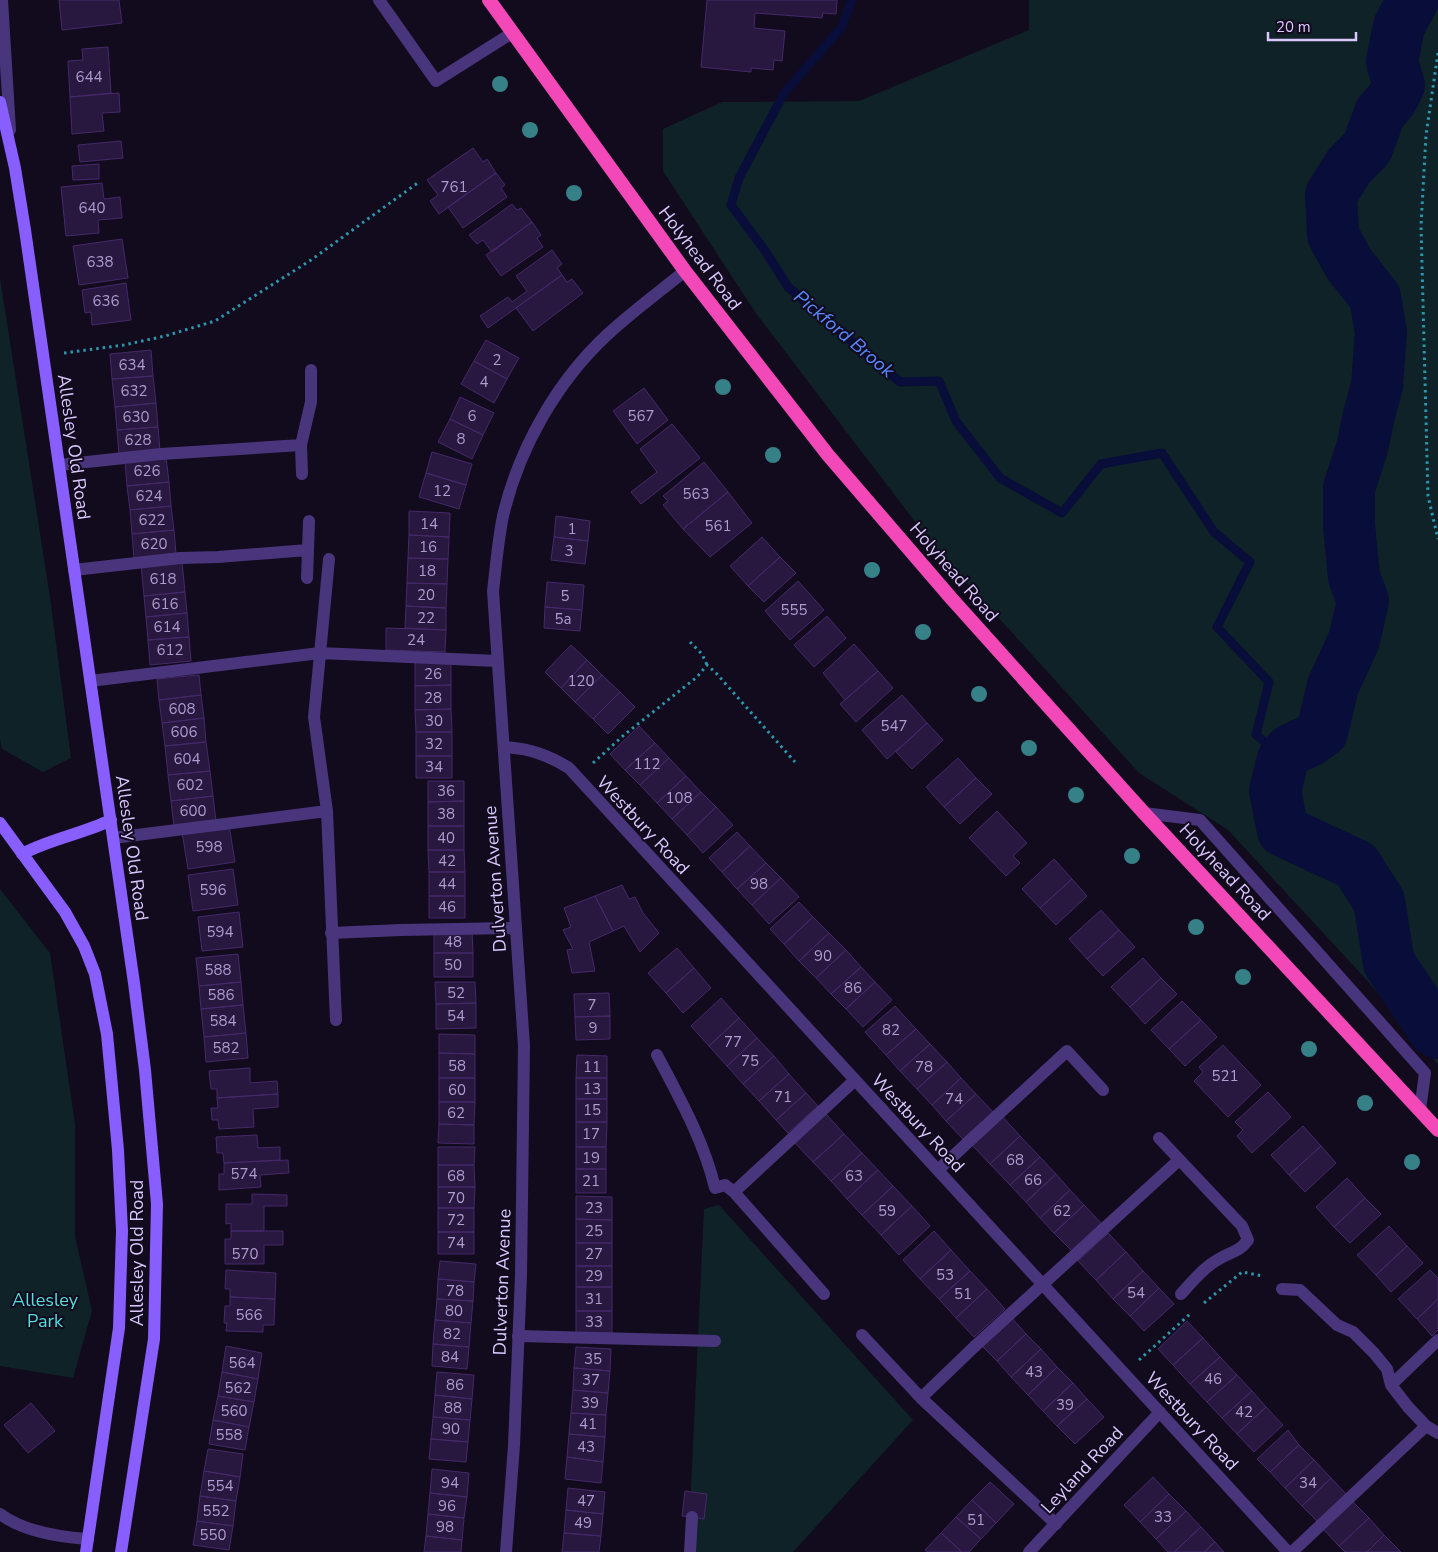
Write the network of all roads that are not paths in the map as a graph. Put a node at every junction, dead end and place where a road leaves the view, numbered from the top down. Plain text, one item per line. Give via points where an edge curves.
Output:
1 (2, 0) edge
2 (379, 0) edge
3 (488, 0) edge
4 (512, 32) junction
5 (0, 102) edge
6 (12, 151) junction
7 (685, 271) junction
8 (311, 370) dead end
9 (301, 445) junction
10 (59, 465) junction
11 (302, 474) dead end
12 (308, 520) dead end
13 (308, 550) junction
14 (329, 559) dead end
15 (74, 570) junction
16 (307, 578) dead end
17 (320, 653) junction
18 (497, 661) junction
19 (90, 681) junction
20 (504, 747) junction
21 (327, 811) junction
22 (1144, 813) junction
23 (111, 820) junction
24 (0, 823) edge
25 (114, 838) junction
26 (22, 854) junction
27 (516, 928) junction
28 (331, 933) junction
29 (336, 1020) dead end
30 (657, 1055) dead end
31 (855, 1080) junction
32 (1102, 1090) dead end
33 (1420, 1110) junction
34 (1438, 1130) edge
35 (1159, 1138) dead end
36 (1179, 1160) junction
37 (938, 1170) junction
38 (734, 1192) junction
39 (1043, 1285) junction
40 (1282, 1289) dead end
41 (824, 1294) dead end
42 (1181, 1294) dead end
43 (862, 1335) dead end
44 (518, 1336) junction
45 (1438, 1340) edge
46 (715, 1341) dead end
47 (1391, 1385) junction
48 (921, 1398) junction
49 (1160, 1412) junction
50 (1426, 1426) junction
51 (1438, 1433) edge
52 (0, 1514) edge
53 (692, 1517) dead end
54 (1056, 1524) junction
55 (87, 1546) edge
56 (1285, 1551) edge
57 (121, 1552) edge
58 (506, 1552) edge
59 (690, 1552) edge
60 (1030, 1552) edge

1 - 6 street, Allesley Old Road
2 - 4 street via 436,81
3 - 4 highway, Holyhead Road
4 - 7 highway, Holyhead Road
5 - 6 main road, Allesley Old Road
6 - 10 main road, Allesley Old Road
7 - 18 street, Dulverton Avenue via 631,314 585,358 558,394 524,454 503,516 499,539 493,591
7 - 22 highway, Holyhead Road via 828,456
8 - 9 street via 311,402
9 - 10 street via 161,454
9 - 11 street
10 - 15 main road, Allesley Old Road
12 - 13 street
13 - 15 street via 180,558
13 - 16 street
14 - 17 street
15 - 19 main road, Allesley Old Road
17 - 18 street
17 - 19 street
17 - 21 street via 314,717
18 - 20 street, Dulverton Avenue
19 - 23 main road, Allesley Old Road
20 - 27 street, Dulverton Avenue
20 - 31 street, Westbury Road via 539,753 568,768
21 - 25 street
21 - 28 street
22 - 33 highway, Holyhead Road
22 - 33 street via 1200,820 1425,1073
23 - 25 main road, Allesley Old Road
23 - 26 main road via 92,830
24 - 26 main road, Allesley Old Road
25 - 57 main road, Allesley Old Road via 145,1070 157,1204 154,1339
26 - 55 main road, Allesley Old Road via 65,912 95,974 107,1034 118,1140 122,1231 119,1328
27 - 28 street
27 - 44 street, Dulverton Avenue via 524,1046
28 - 29 street
30 - 38 street via 701,1145 715,1188 725,1185
31 - 37 street, Westbury Road
31 - 38 street
32 - 37 street via 1067,1052
33 - 34 highway, Holyhead Road
35 - 36 street
36 - 39 street
36 - 42 street via 1242,1226 1248,1240 1241,1249 1218,1259
37 - 39 street, Westbury Road
38 - 41 street
39 - 48 street
39 - 49 street, Westbury Road
40 - 47 street via 1300,1290 1337,1325 1353,1332 1387,1369
43 - 48 street
44 - 46 street
44 - 58 street, Dulverton Avenue
45 - 47 street
47 - 50 street
48 - 54 street
49 - 54 street, Leyland Road
49 - 56 street, Westbury Road
50 - 51 street
50 - 56 street
52 - 55 street via 29,1529
53 - 59 street
54 - 60 street, Leyland Road

